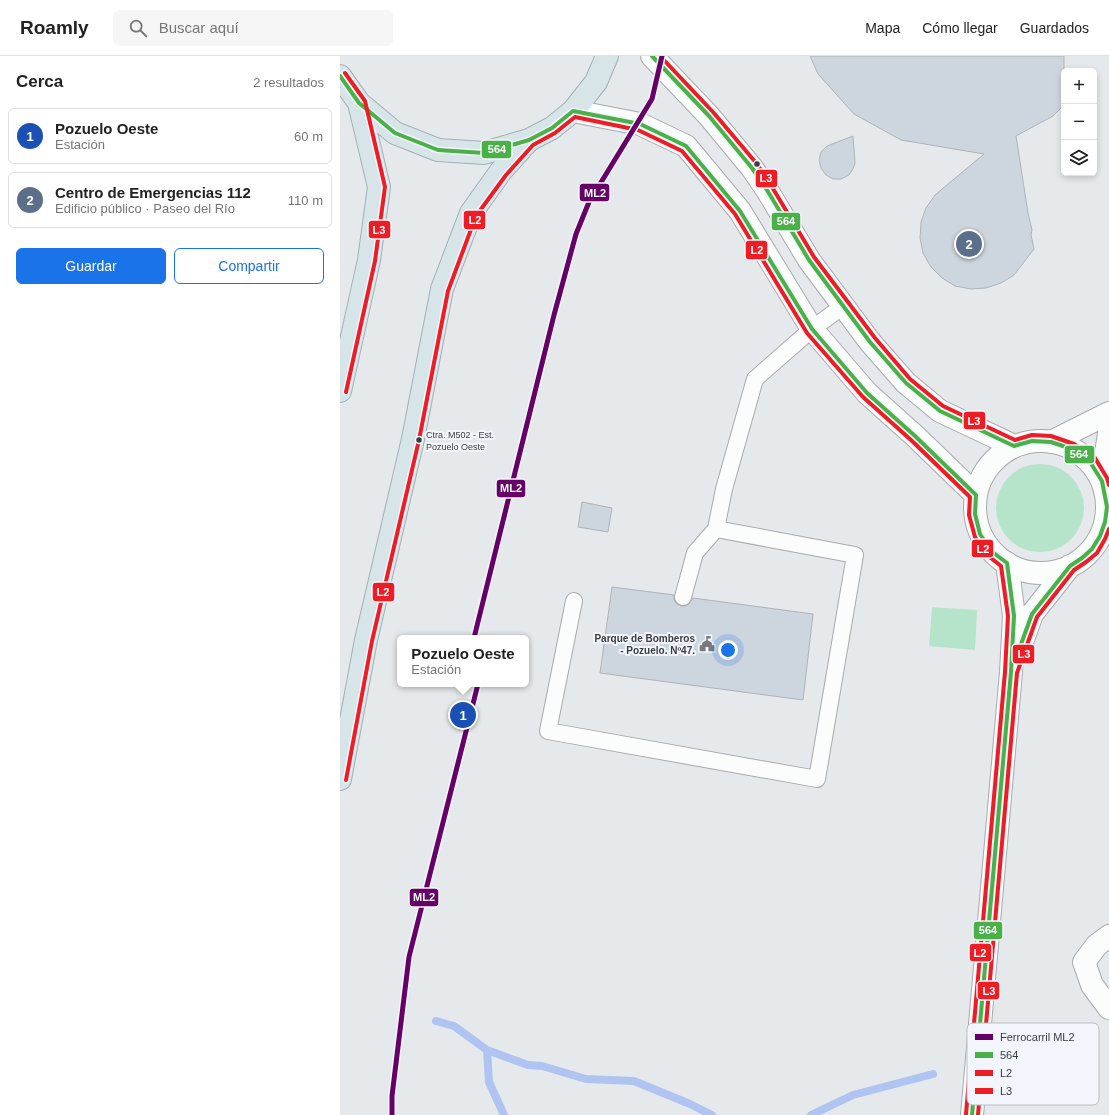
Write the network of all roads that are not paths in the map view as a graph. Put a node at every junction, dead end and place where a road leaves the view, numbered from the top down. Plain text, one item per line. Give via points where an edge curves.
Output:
1 (607, 56) edge
2 (652, 56) edge
3 (340, 76) edge
4 (359, 103) junction
5 (573, 111) junction
6 (529, 140) junction
7 (843, 306) junction
8 (812, 329) junction
9 (340, 391) edge
10 (1109, 414) edge
11 (1109, 433) edge
12 (1052, 442) junction
13 (1014, 446) junction
14 (1102, 481) junction
15 (976, 494) junction
16 (1108, 508) edge
17 (716, 529) junction
18 (1101, 551) edge
19 (1007, 563) junction
20 (1070, 566) junction
21 (683, 597) dead end
22 (574, 601) dead end
23 (1011, 672) junction
24 (340, 779) edge
25 (1109, 936) edge
26 (1109, 1008) edge
27 (980, 1023) edge
28 (973, 1105) edge
29 (972, 1115) edge

1 - 5 highway via 596,82
2 - 7 street via 709,116 752,168 809,260
3 - 4 highway
4 - 6 highway via 395,133 438,150 484,153
4 - 9 highway via 379,187 369,260
5 - 6 highway via 552,128
5 - 8 street via 640,124 686,146 740,211
6 - 24 highway via 501,171 471,213 442,289 413,439 366,640
7 - 8 lane
7 - 13 street via 906,383 940,411
8 - 15 street via 867,393
8 - 17 lane via 755,379 724,489
10 - 12 street
11 - 14 street
12 - 13 street via 1032,441
12 - 14 street via 1072,449 1090,462
13 - 15 street via 996,457 983,474
14 - 16 street
15 - 19 street via 975,514 980,534 991,551
16 - 18 street via 1100,536
17 - 21 lane via 695,553
17 - 22 lane via 855,555 816,779 548,731
18 - 20 street
19 - 20 street via 1027,572 1049,573
19 - 23 street via 1014,616
20 - 23 street via 1032,614
23 - 27 street
25 - 26 street via 1097,945 1084,962 1092,985
28 - 29 street

